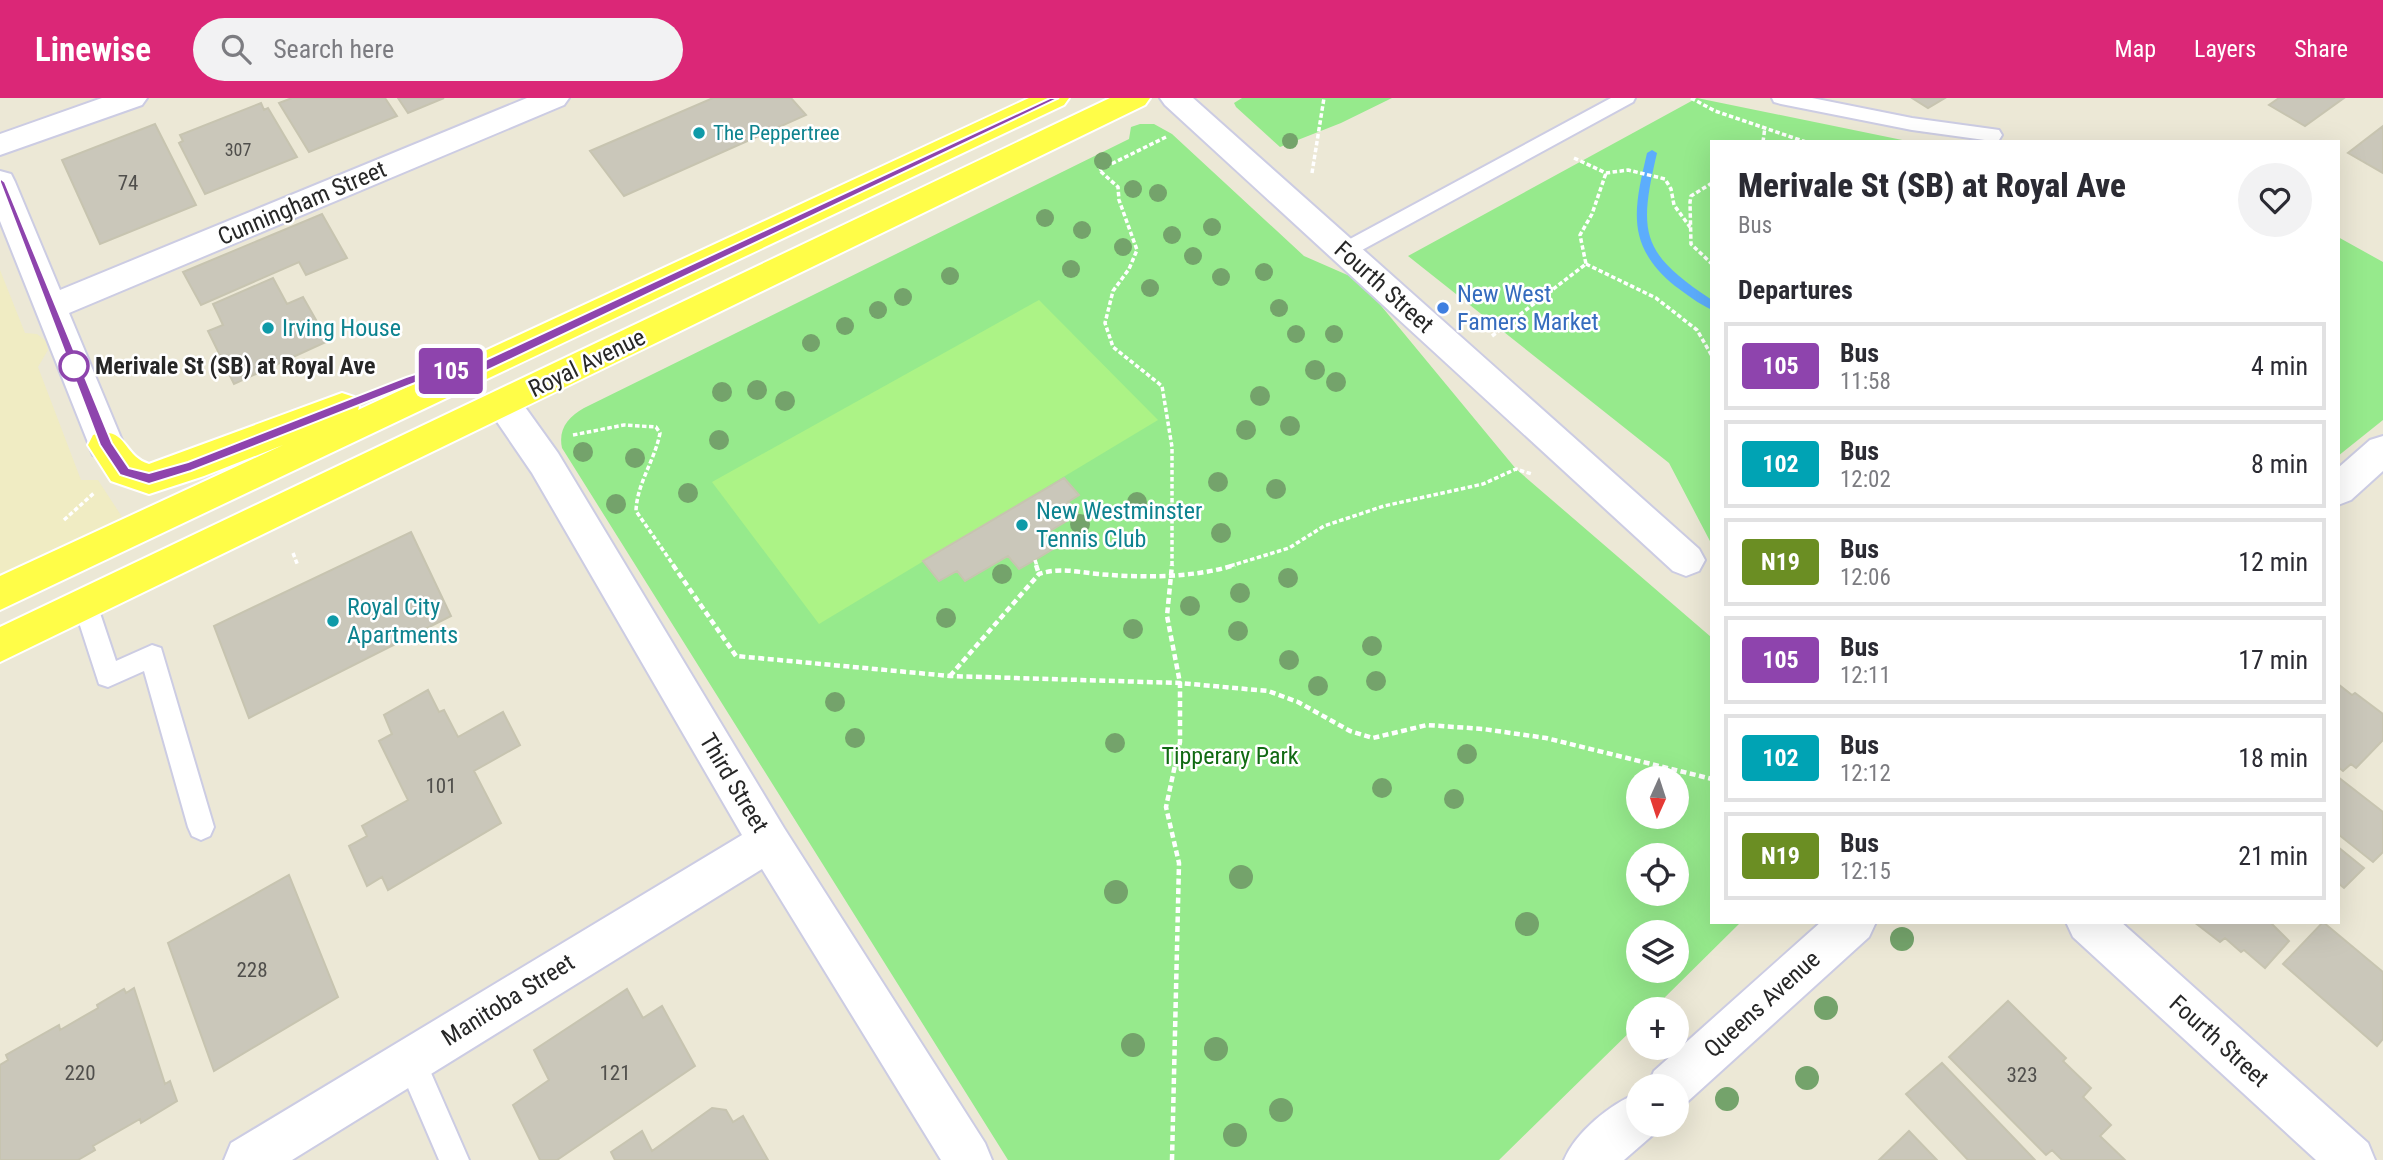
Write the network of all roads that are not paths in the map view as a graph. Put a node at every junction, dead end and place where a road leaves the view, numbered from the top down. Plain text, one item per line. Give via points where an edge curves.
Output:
1 (132, 98) edge
2 (554, 98) edge
3 (1054, 98) edge
4 (1135, 98) edge
5 (1175, 98) edge
6 (1626, 98) edge
7 (1781, 98) edge
8 (1992, 135) dead end
9 (0, 145) edge
10 (0, 182) edge
11 (1344, 251) junction
12 (50, 307) junction
13 (481, 368) junction
14 (503, 403) junction
15 (106, 445) joint
16 (2383, 450) edge
17 (2340, 488) edge
18 (1686, 560) dead end
19 (0, 594) edge
20 (85, 604) junction
21 (0, 645) edge
22 (201, 827) dead end
23 (769, 842) junction
24 (1852, 924) edge
25 (2090, 924) edge
26 (411, 1060) junction
27 (1684, 1074) edge
28 (1626, 1126) edge
29 (248, 1160) edge
30 (454, 1160) edge
31 (968, 1160) edge
32 (1588, 1160) edge
33 (2351, 1160) edge

1 - 9 street
2 - 12 street, Cunningham Street
3 - 13 main road, Royal Avenue
4 - 14 main road, Royal Avenue
5 - 11 street, Fourth Street
6 - 11 lane
7 - 8 lane
10 - 12 street
11 - 18 street, Fourth Street
12 - 15 street
13 - 15 main road via 410,380 160,477 142,478 124,471
13 - 19 main road, Royal Avenue
14 - 20 main road, Royal Avenue
14 - 23 street, Third Street via 545,463
16 - 17 street
20 - 21 main road, Royal Avenue
20 - 22 lane via 108,676 152,656
23 - 26 street, Manitoba Street
23 - 31 street, Third Street
24 - 27 street, Queens Avenue
25 - 33 street, Fourth Street
26 - 29 street, Manitoba Street
26 - 30 lane
28 - 32 street

